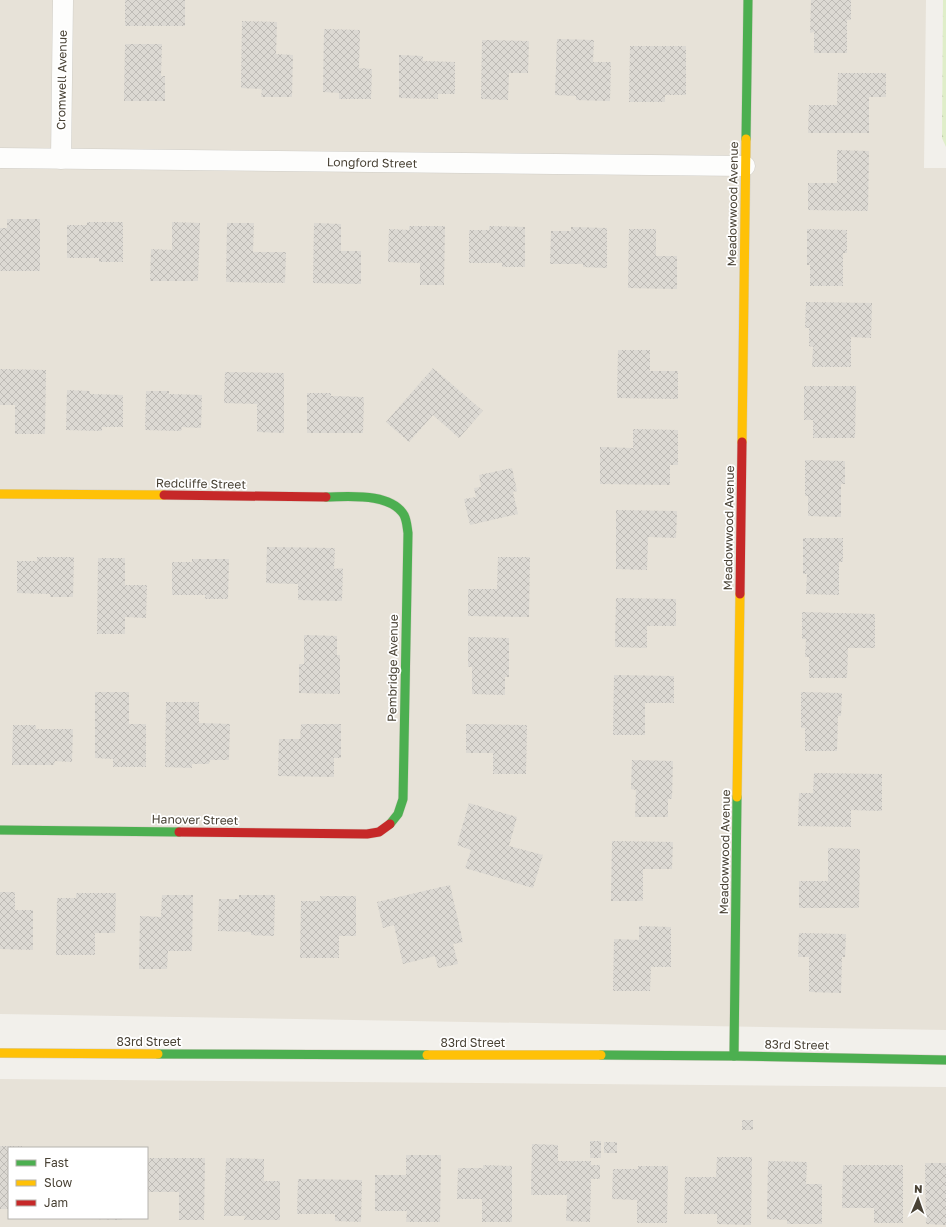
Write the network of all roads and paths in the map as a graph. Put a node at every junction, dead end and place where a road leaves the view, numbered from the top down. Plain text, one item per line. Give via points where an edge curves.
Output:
1 (63, 0) edge
2 (748, 0) edge
3 (0, 158) edge
4 (61, 159) junction
5 (745, 166) junction
6 (0, 494) edge
7 (399, 508) joint
8 (388, 826) joint
9 (0, 830) edge
10 (0, 1053) edge
11 (734, 1056) junction
12 (946, 1060) edge

1 - 4 street, Cromwell Avenue
2 - 5 street, Meadowwood Avenue
3 - 4 street, Longford Street
4 - 5 street, Longford Street
5 - 11 street, Meadowwood Avenue
6 - 7 street, Redcliffe Street via 367,497 383,500
7 - 8 street, Pembridge Avenue via 406,520 408,533 404,800 398,814
8 - 9 street, Hanover Street via 379,832 367,834
10 - 11 street, 83rd Street
11 - 12 street, 83rd Street

